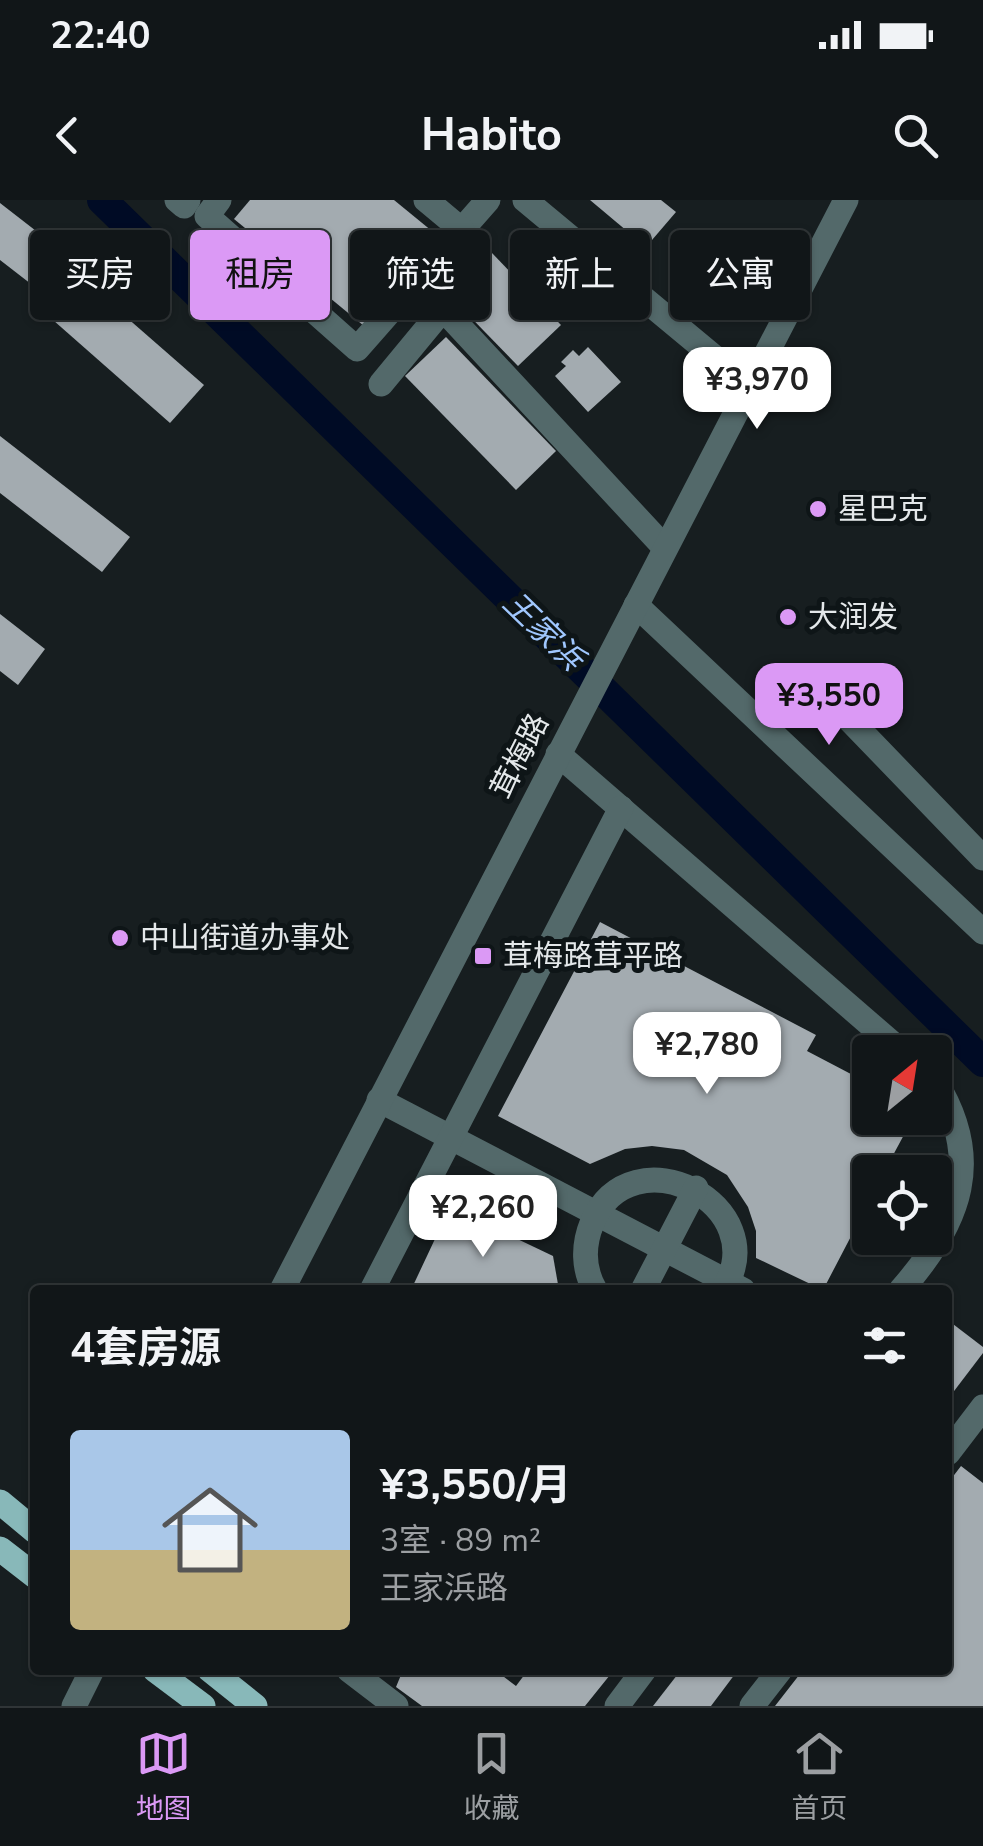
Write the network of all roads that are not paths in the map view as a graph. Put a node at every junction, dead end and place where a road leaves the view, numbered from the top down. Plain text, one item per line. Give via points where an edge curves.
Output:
1 (178, 200) edge
2 (188, 200) edge
3 (219, 200) edge
4 (426, 200) edge
5 (488, 200) edge
6 (525, 200) edge
7 (846, 200) edge
8 (462, 230) joint
9 (383, 320) edge
10 (381, 384) dead end
11 (749, 386) junction
12 (666, 548) junction
13 (636, 605) junction
14 (847, 718) dead end
15 (562, 746) junction
16 (621, 808) junction
17 (983, 858) edge
18 (983, 932) edge
19 (882, 1035) edge
20 (379, 1100) junction
21 (952, 1100) edge
22 (450, 1137) junction
23 (696, 1188) junction
24 (596, 1213) junction
25 (664, 1249) junction
26 (285, 1285) edge
27 (375, 1285) edge
28 (593, 1285) edge
29 (645, 1285) edge
30 (726, 1285) edge
31 (731, 1285) edge
32 (905, 1285) edge
33 (983, 1407) edge
34 (955, 1444) edge
35 (983, 1451) edge
36 (0, 1502) edge
37 (30, 1526) edge
38 (0, 1548) edge
39 (30, 1572) edge
40 (90, 1675) edge
41 (162, 1675) edge
42 (216, 1675) edge
43 (357, 1675) edge
44 (640, 1675) edge
45 (776, 1675) edge
46 (74, 1706) edge
47 (203, 1706) edge
48 (255, 1706) edge
49 (396, 1706) edge
50 (617, 1706) edge
51 (752, 1706) edge

1 - 2 street via 184,206
3 - 9 street via 207,216 357,349
4 - 8 street
5 - 8 street
6 - 11 street
7 - 11 street, 茸梅路
10 - 12 street via 443,309
11 - 12 street, 茸梅路
12 - 13 street, 茸梅路
13 - 15 street, 茸梅路
13 - 18 street
14 - 17 street
15 - 16 street
15 - 20 street, 茸梅路
16 - 19 street
16 - 22 street
20 - 22 street
20 - 26 street, 茸梅路
21 - 32 street via 976,1126 981,1161 974,1195
22 - 24 street
22 - 27 street
23 - 24 street via 652,1179 611,1196
23 - 25 street
23 - 31 street via 726,1219 733,1240
24 - 25 street
24 - 28 street via 585,1261
25 - 29 street
25 - 30 street
33 - 34 street
34 - 35 street
36 - 37 main road
38 - 39 main road
40 - 46 street
41 - 47 main road
42 - 48 main road
43 - 49 street
44 - 50 street
45 - 51 street

